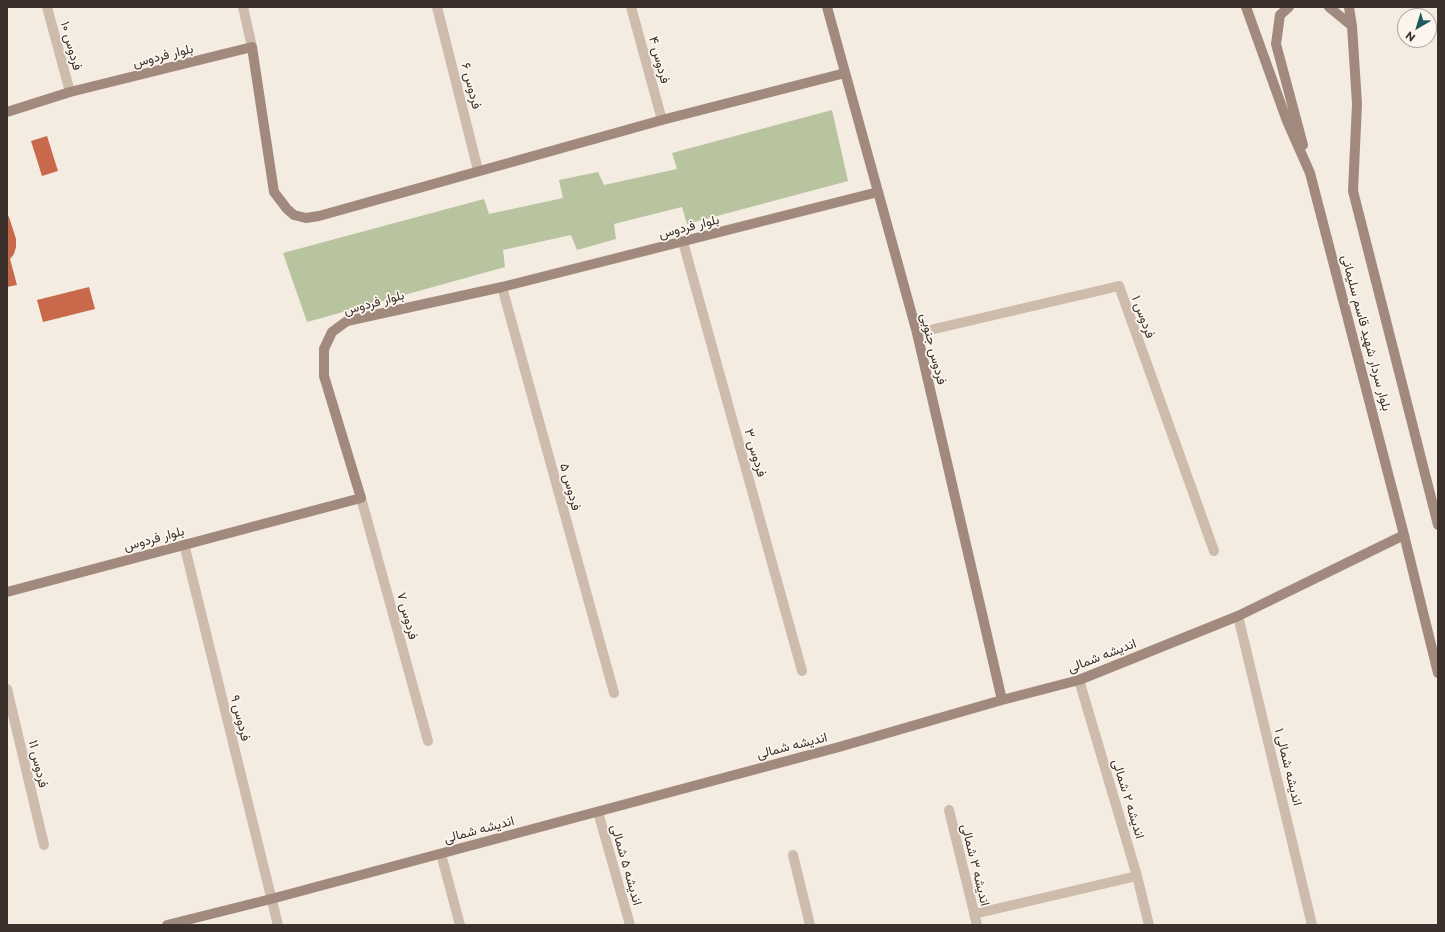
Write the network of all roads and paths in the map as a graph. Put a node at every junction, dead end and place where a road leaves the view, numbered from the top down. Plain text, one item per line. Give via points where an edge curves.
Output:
1 (47, 7) edge
2 (243, 7) edge
3 (438, 7) edge
4 (631, 7) edge
5 (827, 7) edge
6 (1246, 7) edge
7 (1290, 7) edge
8 (1329, 7) edge
9 (1349, 7) edge
10 (1352, 26) junction
11 (252, 47) junction
12 (845, 73) junction
13 (70, 92) junction
14 (7, 112) edge
15 (662, 120) junction
16 (478, 170) junction
17 (1310, 172) junction
18 (878, 192) junction
19 (683, 242) junction
20 (502, 287) junction
21 (917, 333) junction
22 (361, 498) junction
23 (1438, 525) edge
24 (1404, 535) junction
25 (184, 544) junction
26 (1214, 551) dead end
27 (7, 592) edge
28 (1238, 616) junction
29 (802, 671) dead end
30 (1438, 673) edge
31 (1079, 680) junction
32 (7, 689) edge
33 (614, 693) dead end
34 (1002, 700) junction
35 (428, 741) dead end
36 (949, 810) dead end
37 (598, 812) junction
38 (44, 844) dead end
39 (441, 854) junction
40 (793, 855) dead end
41 (1137, 876) junction
42 (271, 899) junction
43 (974, 914) junction
44 (167, 925) edge
45 (278, 925) edge
46 (460, 925) edge
47 (630, 925) edge
48 (810, 925) edge
49 (977, 925) edge
50 (1149, 925) edge
51 (1312, 925) edge

1 - 13 street, فردوس ۱۰
2 - 11 street
3 - 16 street, فردوس ۶
4 - 15 street, فردوس ۴
5 - 12 street, فردوس جنوبی
6 - 17 street, بلوار سردار شهید قاسم سلیمانی via 1287,122
7 - 17 street via 1280,15 1276,44
8 - 10 street
9 - 10 street, بلوار سردار شهید قاسم سلیمانی
10 - 23 street, بلوار سردار شهید قاسم سلیمانی via 1357,104 1353,191
11 - 13 street, بلوار فردوس
11 - 16 street via 274,192 294,215 306,218 319,216
12 - 15 street
12 - 18 street, فردوس جنوبی
13 - 14 street, بلوار فردوس
15 - 16 street
17 - 24 street, بلوار سردار شهید قاسم سلیمانی
18 - 19 street, بلوار فردوس
18 - 21 street, فردوس جنوبی
19 - 20 street, بلوار فردوس
19 - 29 street, فردوس ۳
20 - 22 street, بلوار فردوس via 347,321 332,332 324,349 324,376
20 - 33 street, فردوس ۵
21 - 26 street, فردوس ۱ via 1119,286
21 - 34 street, فردوس جنوبی
22 - 25 street, بلوار فردوس
22 - 35 street, فردوس ۷
24 - 28 street, اندیشه شمالی
24 - 30 street, بلوار سردار شهید قاسم سلیمانی
25 - 27 street, بلوار فردوس
25 - 42 street, فردوس ۹
28 - 31 street, اندیشه شمالی
28 - 51 street, اندیشه شمالی ۱
31 - 34 street, اندیشه شمالی
31 - 41 street, اندیشه ۲ شمالی
32 - 38 street, فردوس ۱۱
34 - 37 street, اندیشه شمالی
36 - 43 street, اندیشه ۳ شمالی
37 - 39 street, اندیشه شمالی
37 - 47 street, اندیشه ۵ شمالی
39 - 42 street, اندیشه شمالی
39 - 46 street
40 - 48 street
41 - 43 street
41 - 50 street, اندیشه ۲ شمالی
42 - 44 street, اندیشه شمالی
42 - 45 street, فردوس ۹
43 - 49 street, اندیشه ۳ شمالی

